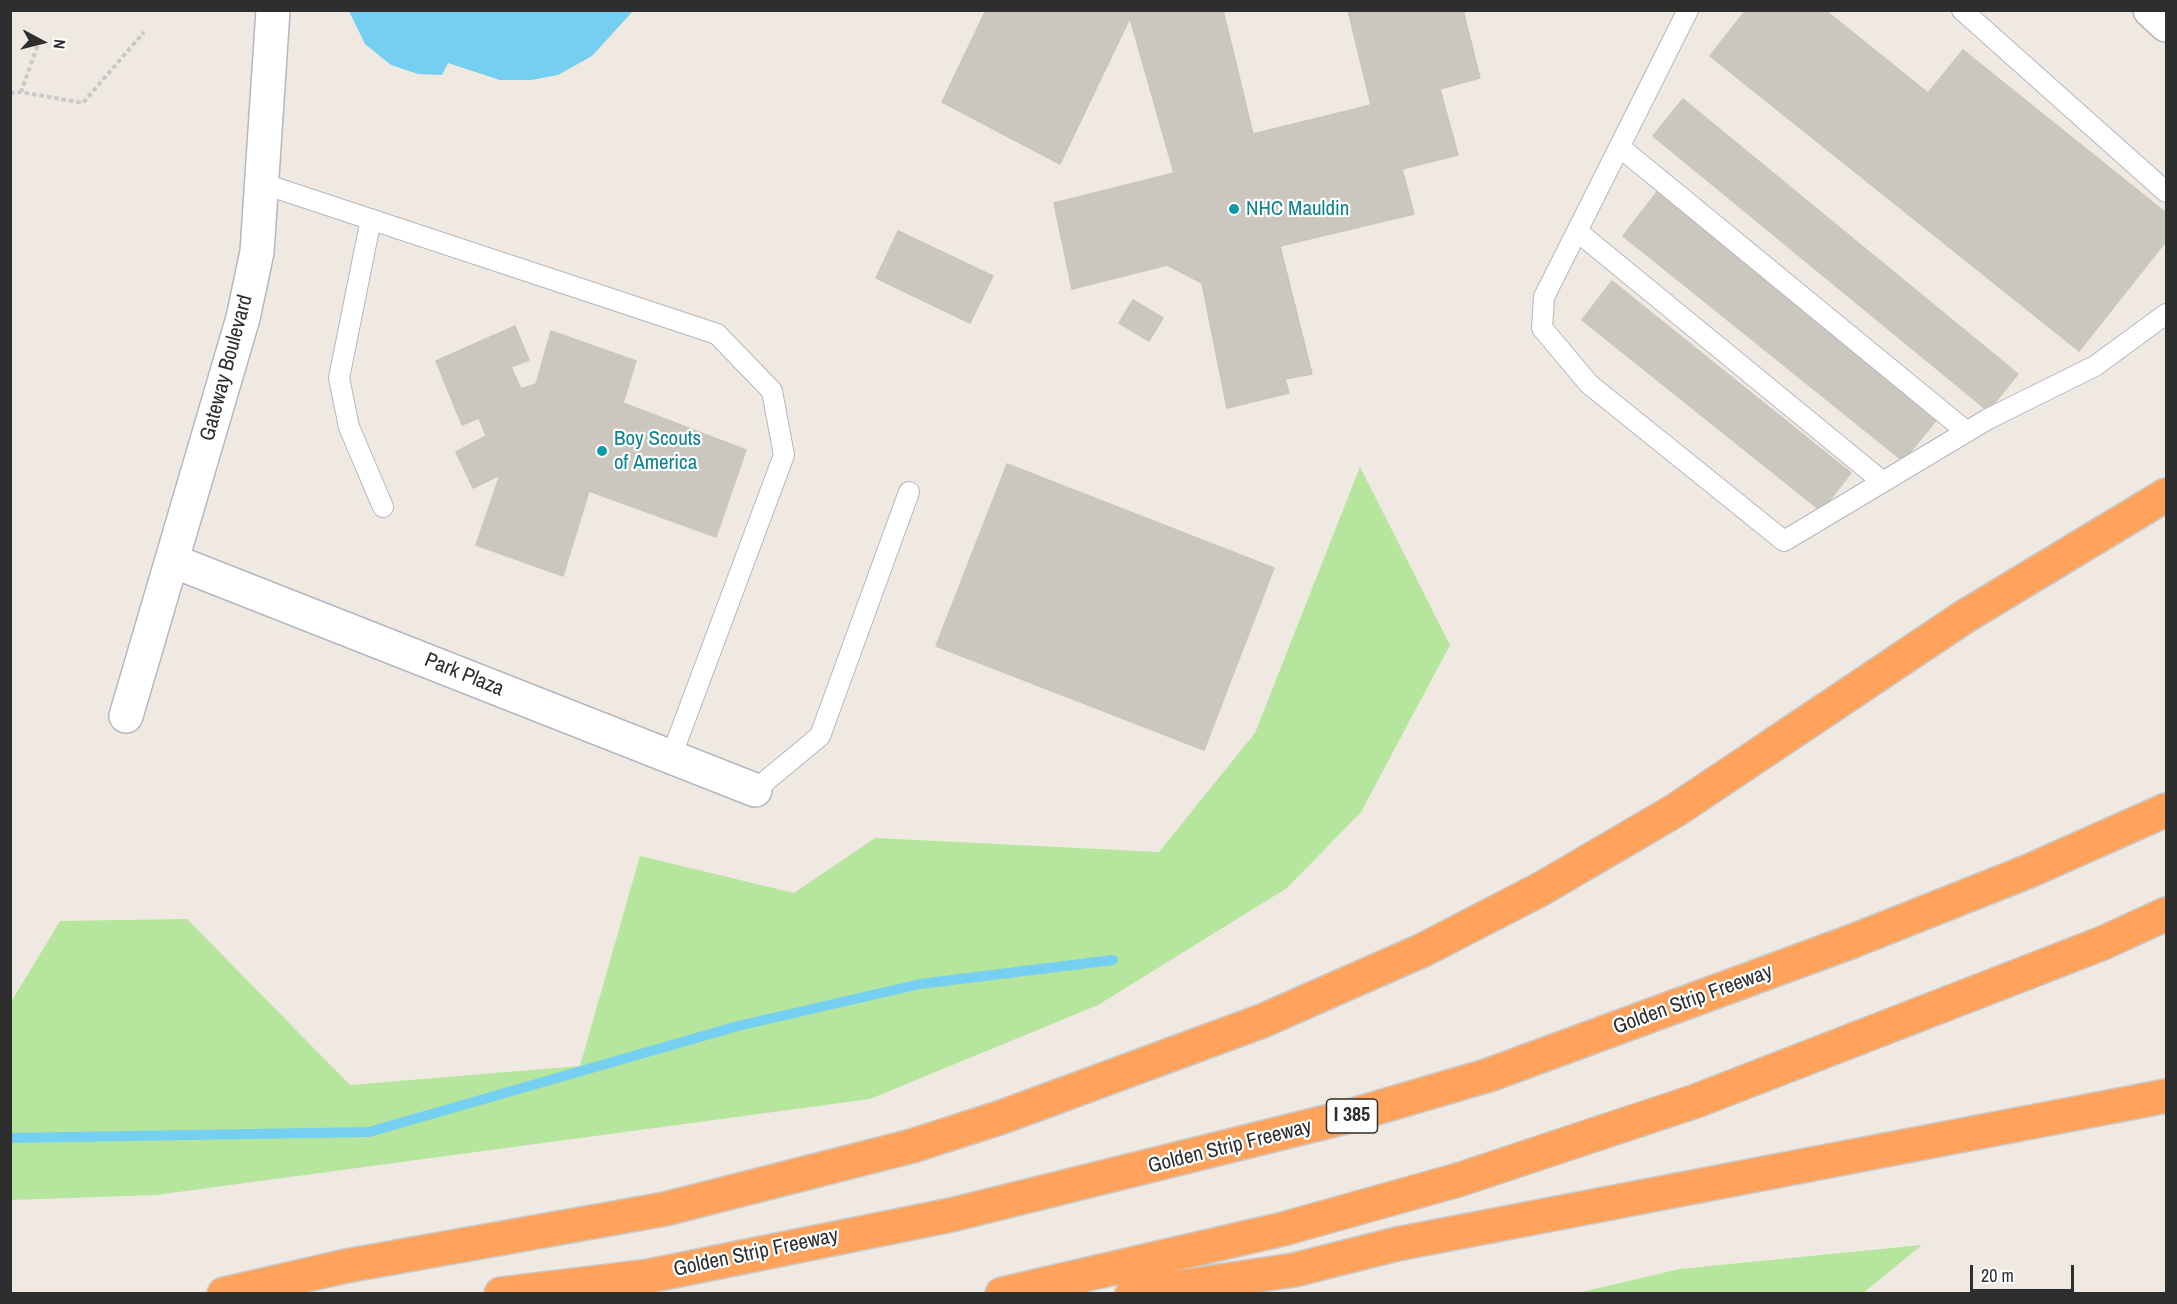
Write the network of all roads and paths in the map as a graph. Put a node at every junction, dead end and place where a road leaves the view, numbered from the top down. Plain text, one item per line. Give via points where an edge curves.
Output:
1 (273, 10) edge
2 (1688, 10) edge
3 (1962, 10) edge
4 (2150, 10) edge
5 (2166, 25) edge
6 (144, 32) dead end
7 (40, 39) dead end
8 (21, 92) junction
9 (10, 93) edge
10 (1621, 148) junction
11 (261, 183) junction
12 (2166, 192) edge
13 (371, 219) junction
14 (1578, 232) junction
15 (2166, 314) edge
16 (1966, 432) junction
17 (1884, 482) junction
18 (909, 492) dead end
19 (2166, 495) edge
20 (383, 507) dead end
21 (173, 561) junction
22 (126, 716) dead end
23 (671, 757) junction
24 (755, 790) joint
25 (2166, 810) edge
26 (2166, 914) edge
27 (2166, 1096) edge
28 (224, 1293) edge
29 (501, 1293) edge
30 (1002, 1293) edge
31 (1132, 1293) edge

1 - 11 street, Gateway Boulevard
2 - 10 lane
3 - 12 lane
4 - 5 street
6 - 8 path via 83,103
7 - 8 path
8 - 9 path
10 - 14 lane
10 - 16 lane
11 - 13 lane
11 - 21 street, Gateway Boulevard via 257,252 243,318
13 - 20 lane via 339,378 349,427
13 - 23 lane via 717,334 772,391 784,455
14 - 17 lane
14 - 17 lane via 1544,297 1542,328 1589,384 1784,541
15 - 16 lane via 2095,366
16 - 17 lane
18 - 24 lane via 820,736
19 - 28 highway via 1964,617 1676,810 1560,878 1422,950 1262,1021 912,1146 665,1209 346,1266
21 - 22 street, Gateway Boulevard
21 - 23 street, Park Plaza
23 - 24 street, Park Plaza
25 - 29 highway, Golden Strip Freeway / I 385 via 2029,871 1853,941 1489,1075 1346,1117 951,1215 649,1276
26 - 30 highway via 2103,943 1696,1101 1458,1180 1283,1229
27 - 31 highway via 1397,1244 1293,1270

